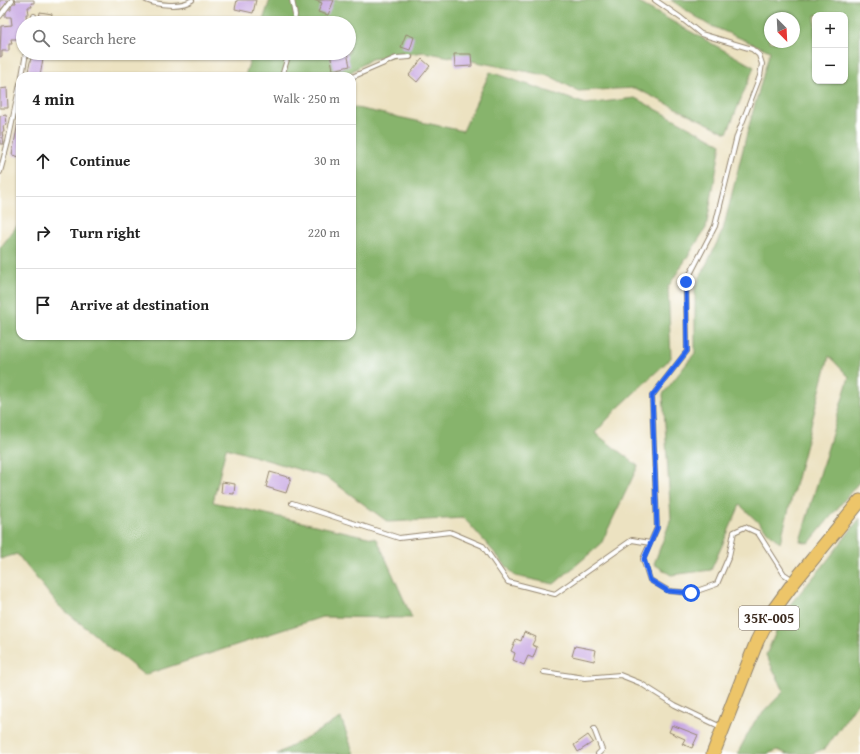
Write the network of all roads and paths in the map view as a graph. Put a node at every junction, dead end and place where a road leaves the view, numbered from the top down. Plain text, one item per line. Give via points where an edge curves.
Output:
1 (12, 0) edge
2 (146, 0) edge
3 (192, 0) edge
4 (292, 0) edge
5 (655, 0) edge
6 (0, 16) edge
7 (295, 16) edge
8 (410, 57) dead end
9 (25, 60) edge
10 (287, 60) edge
11 (23, 72) edge
12 (283, 72) edge
13 (356, 75) edge
14 (16, 103) edge
15 (0, 172) edge
16 (860, 501) edge
17 (292, 503) dead end
18 (650, 543) junction
19 (794, 582) junction
20 (544, 672) dead end
21 (723, 728) junction
22 (594, 729) dead end
23 (598, 754) edge
24 (713, 754) edge

1 - 6 lane
2 - 3 lane via 169,5
4 - 7 lane
5 - 18 lane via 701,34 752,49 759,55 762,64 760,76 737,136 715,226 686,282 687,351 652,396 657,528
8 - 13 lane via 396,58
9 - 11 lane
10 - 12 lane
14 - 15 lane
16 - 19 main road, 35К-005
17 - 18 lane via 399,538 450,532 483,546 508,582 555,594 632,540
18 - 19 lane via 644,559 650,580 668,591 691,593 716,584 728,556 734,532 746,527 758,533 784,574
19 - 21 main road, 35К-005 via 756,640
20 - 21 lane via 585,678 620,675 640,683 675,705
21 - 24 main road, 35К-005
22 - 23 lane via 602,750

